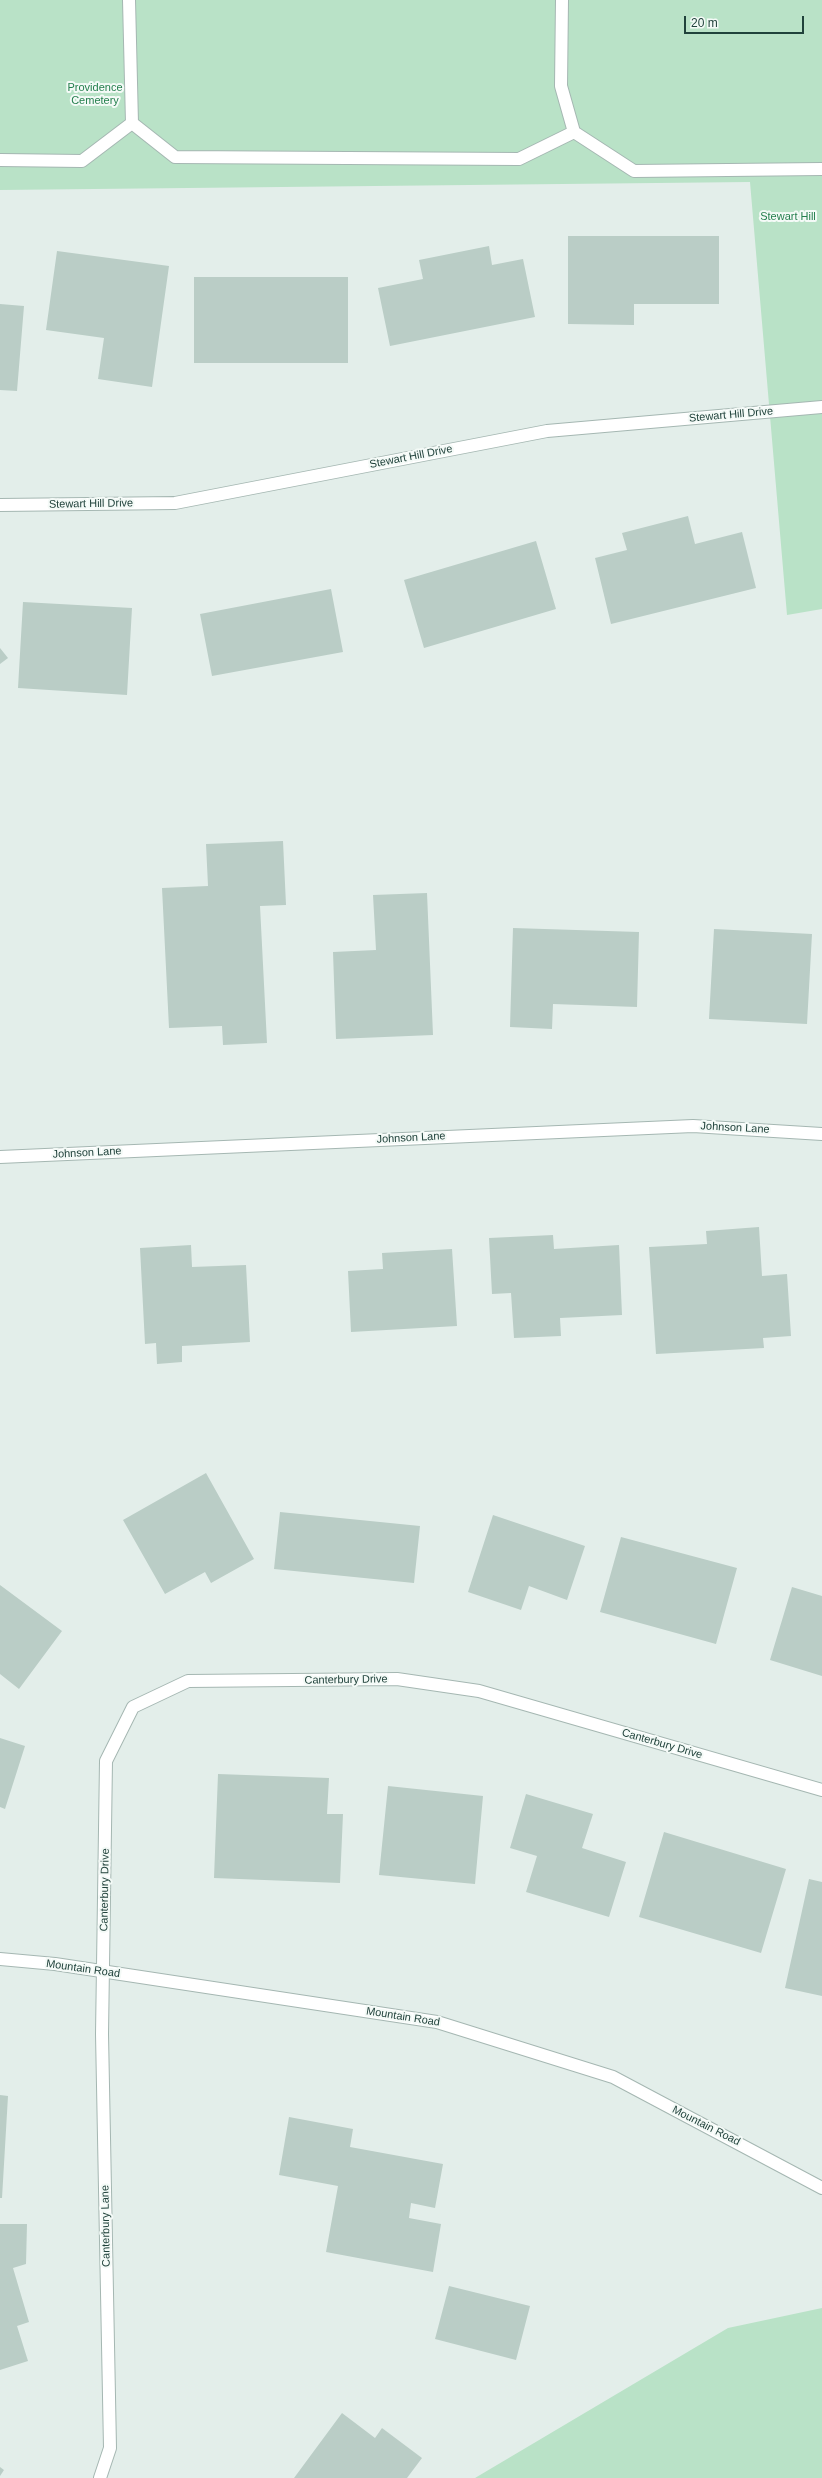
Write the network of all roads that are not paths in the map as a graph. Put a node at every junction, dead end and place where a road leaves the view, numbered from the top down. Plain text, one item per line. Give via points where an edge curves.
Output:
1 (129, 0) edge
2 (562, 0) edge
3 (132, 123) junction
4 (574, 132) junction
5 (0, 160) edge
6 (822, 169) edge
7 (822, 407) edge
8 (0, 505) edge
9 (822, 1134) edge
10 (0, 1157) edge
11 (822, 1790) edge
12 (0, 1959) edge
13 (104, 1972) junction
14 (822, 2188) edge
15 (100, 2478) edge

1 - 3 street
2 - 4 street via 561,86
3 - 4 street via 175,157 519,159
3 - 5 street via 82,162
4 - 6 street via 634,172
7 - 8 street, Stewart Hill Drive via 547,431 175,503
9 - 10 street, Johnson Lane via 692,1126
11 - 13 street, Canterbury Drive via 479,1691 396,1679 188,1681 133,1707 106,1761
12 - 13 street, Mountain Road
13 - 14 street, Mountain Road via 437,2022 613,2077
13 - 15 street, Canterbury Lane via 110,2448

